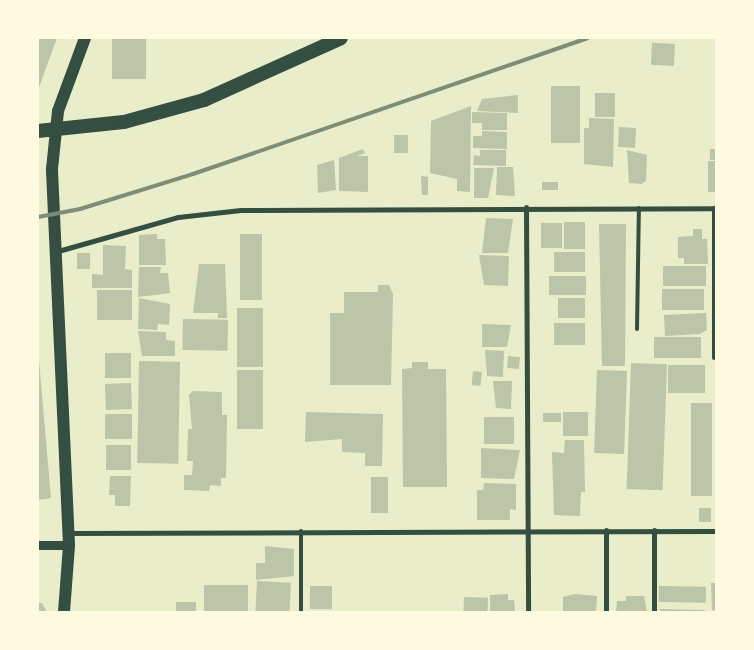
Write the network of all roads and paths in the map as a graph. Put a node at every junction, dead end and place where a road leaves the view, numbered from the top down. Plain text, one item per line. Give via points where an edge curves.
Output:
1 (85, 38) edge
2 (341, 38) edge
3 (38, 131) edge
4 (526, 207) junction
5 (639, 208) junction
6 (715, 208) edge
7 (57, 252) junction
8 (637, 329) dead end
9 (714, 358) dead end
10 (530, 529) junction
11 (606, 530) junction
12 (654, 530) junction
13 (716, 530) edge
14 (301, 531) junction
15 (69, 539) junction
16 (38, 545) edge
17 (64, 612) edge
18 (301, 612) edge
19 (528, 612) edge
20 (606, 612) edge
21 (654, 612) edge

1 - 7 main road via 58,111 52,169
2 - 3 highway via 233,90 165,112 85,129
4 - 5 street
4 - 7 street via 241,210 178,217
4 - 10 street
5 - 6 street
5 - 8 lane
6 - 9 lane
7 - 15 main road
10 - 11 street
10 - 14 street
10 - 19 street
11 - 12 street
11 - 20 street
12 - 13 street
12 - 21 street
14 - 15 street
14 - 18 lane
15 - 16 street
15 - 17 main road

